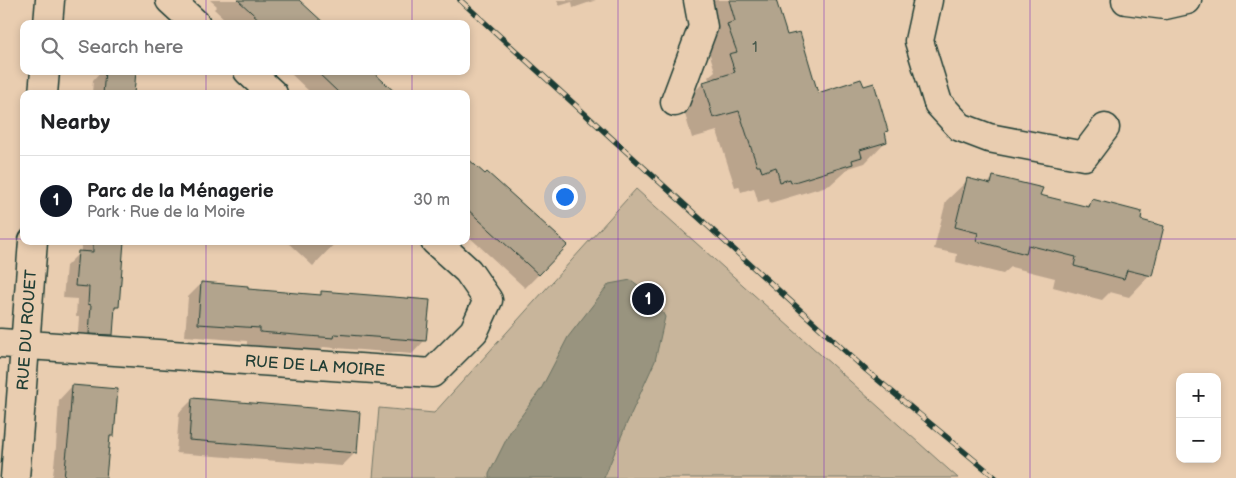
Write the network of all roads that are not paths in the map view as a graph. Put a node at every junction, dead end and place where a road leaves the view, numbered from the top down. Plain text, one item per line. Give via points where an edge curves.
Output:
1 (50, 0) edge
2 (170, 0) edge
3 (698, 0) edge
4 (928, 0) edge
5 (1126, 0) edge
6 (1187, 0) edge
7 (48, 20) edge
8 (192, 20) edge
9 (45, 75) edge
10 (252, 75) edge
11 (43, 90) edge
12 (269, 90) edge
13 (675, 102) dead end
14 (1105, 128) dead end
15 (32, 245) edge
16 (439, 245) edge
17 (12, 344) edge
18 (15, 478) edge

1 - 7 street
2 - 8 street
3 - 13 street via 703,27
4 - 14 street via 919,41 938,103 960,127 990,138 1084,156
5 - 6 street via 1165,5
9 - 11 street
10 - 12 street
15 - 17 street, RUE DU ROUET
16 - 17 street, RUE DE LA MOIRE via 468,271 488,300 474,330 432,373
17 - 18 street, RUE DU ROUET

